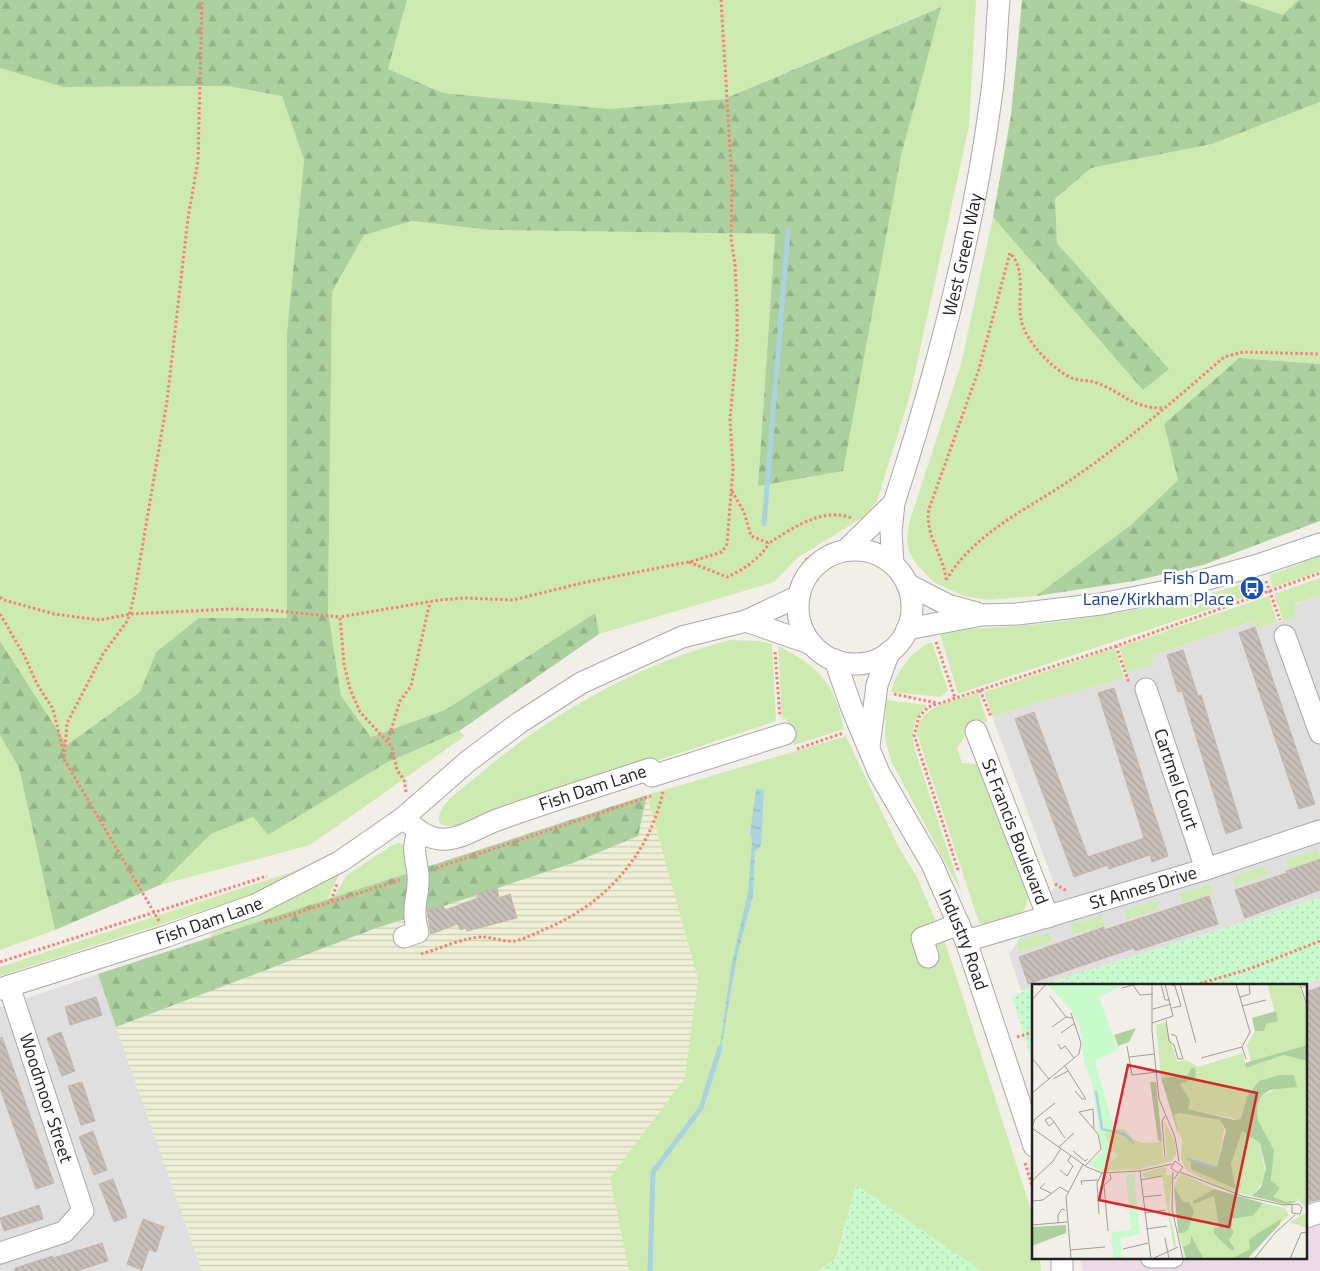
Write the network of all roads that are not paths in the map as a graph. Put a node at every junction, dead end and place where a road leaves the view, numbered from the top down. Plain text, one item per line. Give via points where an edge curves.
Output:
1 (999, 0) edge
2 (894, 503) junction
3 (1320, 544) edge
4 (839, 547) junction
5 (892, 564) junction
6 (907, 584) junction
7 (795, 589) junction
8 (982, 614) junction
9 (746, 621) junction
10 (907, 629) junction
11 (1285, 636) dead end
12 (812, 644) junction
13 (889, 652) junction
14 (835, 660) junction
15 (1146, 689) dead end
16 (1320, 733) edge
17 (785, 734) road end
18 (865, 737) junction
19 (980, 738) road end
20 (412, 819) junction
21 (1320, 830) edge
22 (1206, 869) junction
23 (1048, 917) junction
24 (963, 933) junction
25 (404, 937) dead end
26 (928, 957) dead end
27 (4, 987) edge
28 (1032, 1140) edge
29 (0, 1253) edge
30 (1062, 1258) edge
31 (1062, 1271) edge

1 - 2 street, West Green Way via 992,97 970,226 946,328
2 - 4 street, West Green Way
2 - 5 street, West Green Way
3 - 8 street via 1162,592 1092,605 1017,614
4 - 5 street via 871,552
4 - 7 street via 810,571
5 - 6 street
6 - 8 street via 948,605
6 - 10 street via 911,599
7 - 9 street, Fish Dam Lane
7 - 12 street via 800,621
8 - 10 street
9 - 12 street
9 - 20 street, Fish Dam Lane via 682,637 581,683 519,723 468,762
10 - 13 street
11 - 16 street
12 - 14 street
13 - 14 street via 863,663
13 - 18 street, Industry Road via 877,685
14 - 18 street, Industry Road
15 - 22 street, Cartmel Court
17 - 20 street, Fish Dam Lane via 652,776 650,770 495,820 454,838 436,838
18 - 24 street, Industry Road via 879,773 932,864
19 - 23 street, St Francis Boulevard
20 - 25 street via 418,874 413,918 418,932
20 - 27 street, Fish Dam Lane via 341,861 255,905
21 - 22 street, St Annes Drive
22 - 23 street, St Annes Drive
23 - 24 street, St Annes Drive
24 - 26 street, St Annes Drive via 922,938
24 - 28 street, Industry Road
27 - 29 street, Woodmoor Street via 83,1211 64,1232
30 - 31 street

